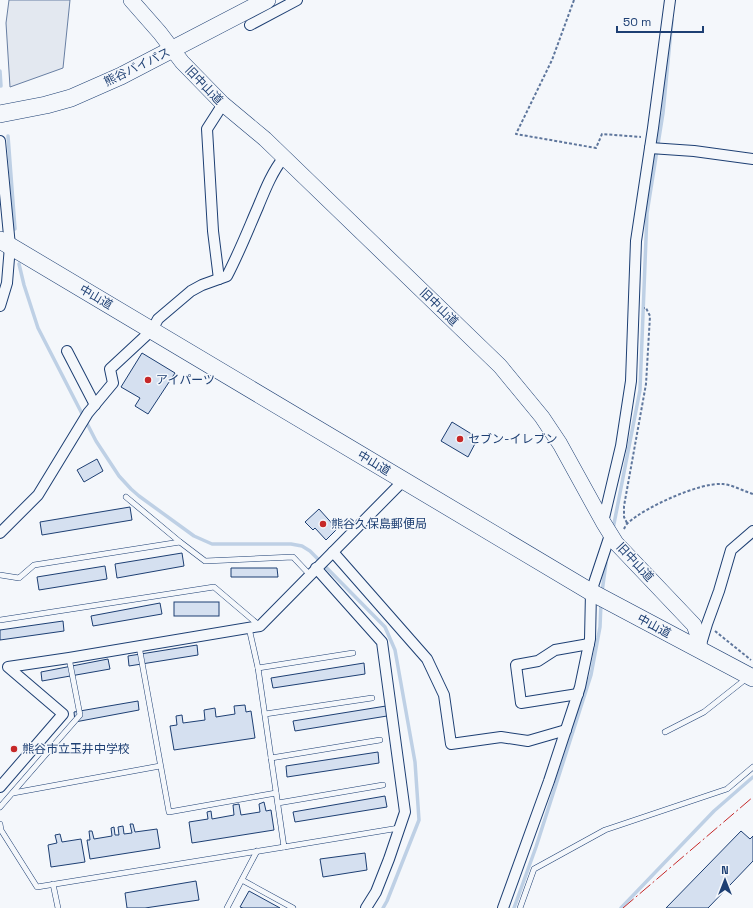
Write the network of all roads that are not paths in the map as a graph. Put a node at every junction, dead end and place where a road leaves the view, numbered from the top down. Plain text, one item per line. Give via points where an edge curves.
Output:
1 (131, 0) edge
2 (267, 0) edge
3 (297, 0) edge
4 (670, 0) edge
5 (250, 25) dead end
6 (172, 49) junction
7 (223, 104) junction
8 (0, 114) edge
9 (0, 141) edge
10 (651, 143) junction
11 (284, 157) junction
12 (753, 159) edge
13 (5, 243) edge
14 (219, 279) junction
15 (0, 306) edge
16 (152, 330) junction
17 (67, 351) dead end
18 (91, 409) junction
19 (404, 481) junction
20 (126, 497) dead end
21 (753, 531) edge
22 (0, 533) edge
23 (610, 533) junction
24 (180, 542) junction
25 (330, 555) junction
26 (314, 570) junction
27 (0, 574) edge
28 (591, 592) junction
29 (0, 620) edge
30 (260, 626) junction
31 (249, 628) junction
32 (589, 644) junction
33 (139, 646) junction
34 (700, 650) junction
35 (353, 653) dead end
36 (69, 658) junction
37 (4, 664) edge
38 (258, 668) junction
39 (752, 672) edge
40 (578, 694) junction
41 (372, 698) dead end
42 (265, 714) junction
43 (566, 730) junction
44 (665, 732) dead end
45 (380, 740) dead end
46 (271, 758) junction
47 (160, 766) junction
48 (753, 767) edge
49 (383, 784) dead end
50 (0, 787) edge
51 (13, 792) junction
52 (276, 792) junction
53 (278, 803) junction
54 (0, 808) edge
55 (0, 824) edge
56 (399, 828) junction
57 (284, 847) junction
58 (256, 851) junction
59 (242, 880) junction
60 (53, 884) junction
61 (58, 908) edge
62 (227, 908) edge
63 (293, 908) edge
64 (366, 908) edge
65 (503, 908) edge
66 (520, 908) edge

1 - 6 main road, 旧中山道
2 - 6 highway, 熊谷バイパス
3 - 5 street
4 - 10 street
6 - 7 main road, 旧中山道
6 - 8 highway, 熊谷バイパス via 121,76 71,98
7 - 11 main road, 旧中山道
7 - 14 street via 207,129 213,230
9 - 13 street
10 - 12 street
10 - 23 street via 636,241 631,381
11 - 14 street via 267,186 237,258 227,276
11 - 23 main road, 旧中山道 via 508,376 542,417 560,444
13 - 15 street via 8,283
13 - 16 highway, 中山道
14 - 16 street via 191,291 158,319
16 - 18 street via 110,369 113,383
16 - 19 highway, 中山道
17 - 18 street
18 - 22 street via 38,495
19 - 25 street
19 - 28 highway, 中山道
20 - 24 lane
21 - 34 street via 731,550
23 - 28 street
23 - 34 main road, 旧中山道 via 694,625
24 - 26 lane via 205,561 293,557
24 - 27 lane via 34,565 19,578
25 - 26 street
25 - 43 street via 427,659 444,695 451,744 501,737 528,741
26 - 30 street
26 - 56 street via 382,642 405,812
28 - 32 street
28 - 34 highway, 中山道
29 - 30 lane via 214,587
30 - 31 street
31 - 33 street
31 - 38 lane
32 - 40 street
32 - 40 street via 555,650 538,661 516,665 521,703
33 - 36 street
33 - 47 lane
34 - 39 highway, 中山道
35 - 38 lane
36 - 37 street
36 - 51 lane via 80,715
37 - 50 street via 64,714
38 - 42 lane
39 - 44 lane via 704,712
40 - 43 street
41 - 42 lane
42 - 46 lane
43 - 65 street
45 - 46 lane
46 - 52 lane
47 - 51 lane
47 - 52 lane via 169,812
48 - 66 lane via 727,788 606,830 534,869
49 - 53 lane
51 - 54 lane
52 - 53 lane
53 - 57 lane
55 - 60 lane via 1,830 37,887
56 - 57 lane
56 - 64 street via 376,892
57 - 58 lane
58 - 59 lane
58 - 60 lane
59 - 62 lane
59 - 63 lane
60 - 61 lane

